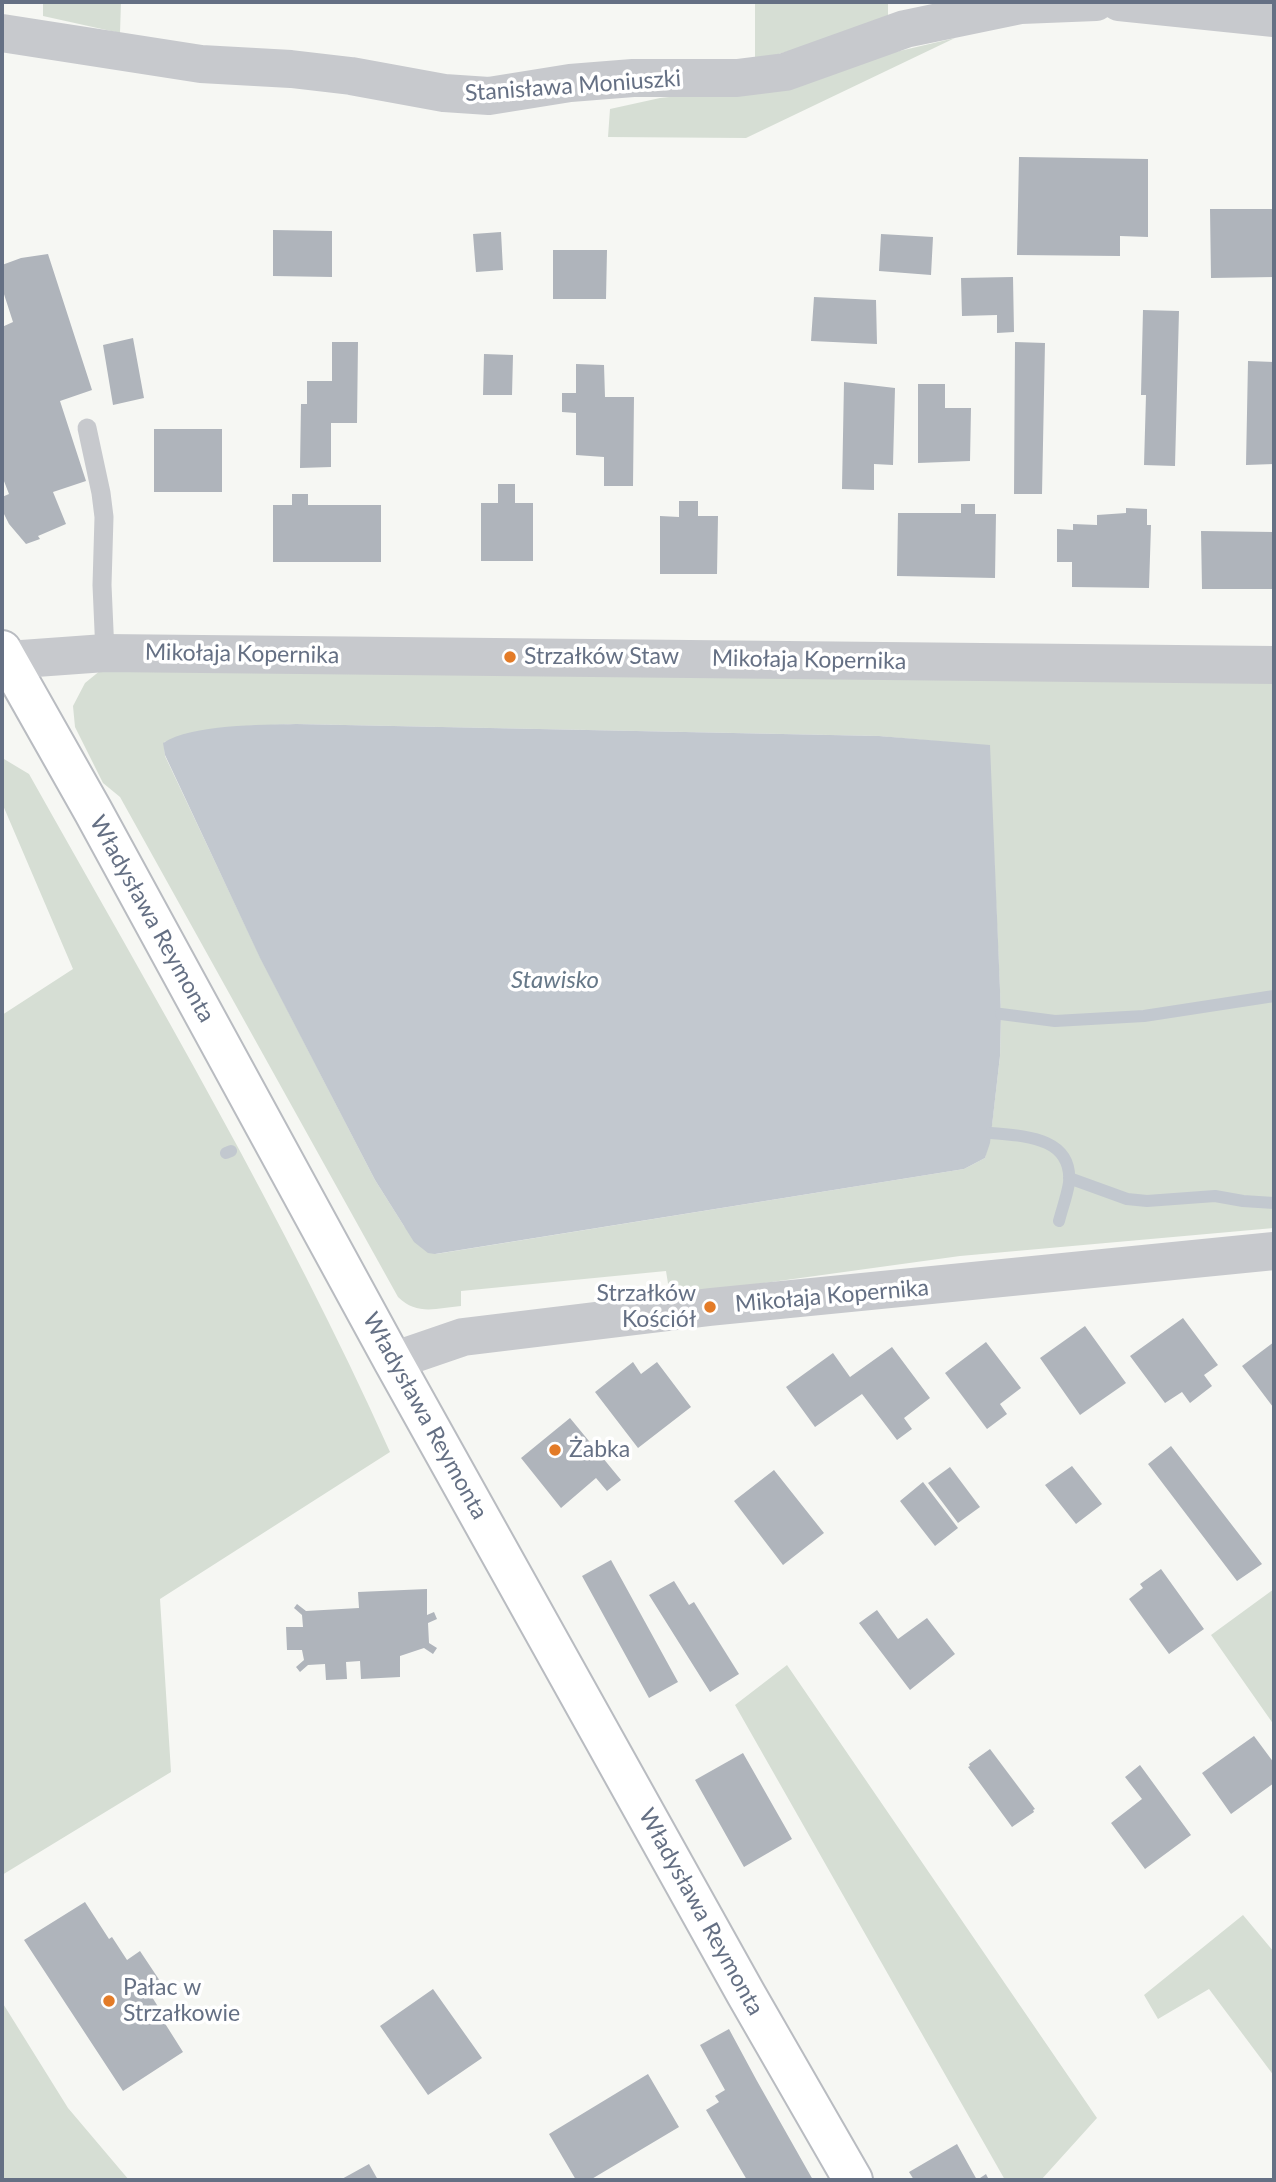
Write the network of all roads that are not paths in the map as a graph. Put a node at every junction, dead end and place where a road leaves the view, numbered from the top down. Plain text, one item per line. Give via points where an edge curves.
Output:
1 (1096, 2) edge
2 (1119, 2) edge
3 (1274, 18) edge
4 (2, 33) edge
5 (88, 428) dead end
6 (106, 653) junction
7 (5, 655) edge
8 (1274, 665) edge
9 (1274, 1251) edge
10 (393, 1361) junction
11 (853, 2180) edge

1 - 4 street, Stanisława Moniuszki via 1021,5 905,29 785,72 737,78 570,83 489,96 291,69 201,64
2 - 3 street
5 - 6 lane via 104,517
6 - 7 street, Mikołaja Kopernika
6 - 8 street, Mikołaja Kopernika
7 - 10 street, Władysława Reymonta
9 - 10 street, Mikołaja Kopernika via 710,1307 463,1337
10 - 11 street, Władysława Reymonta

